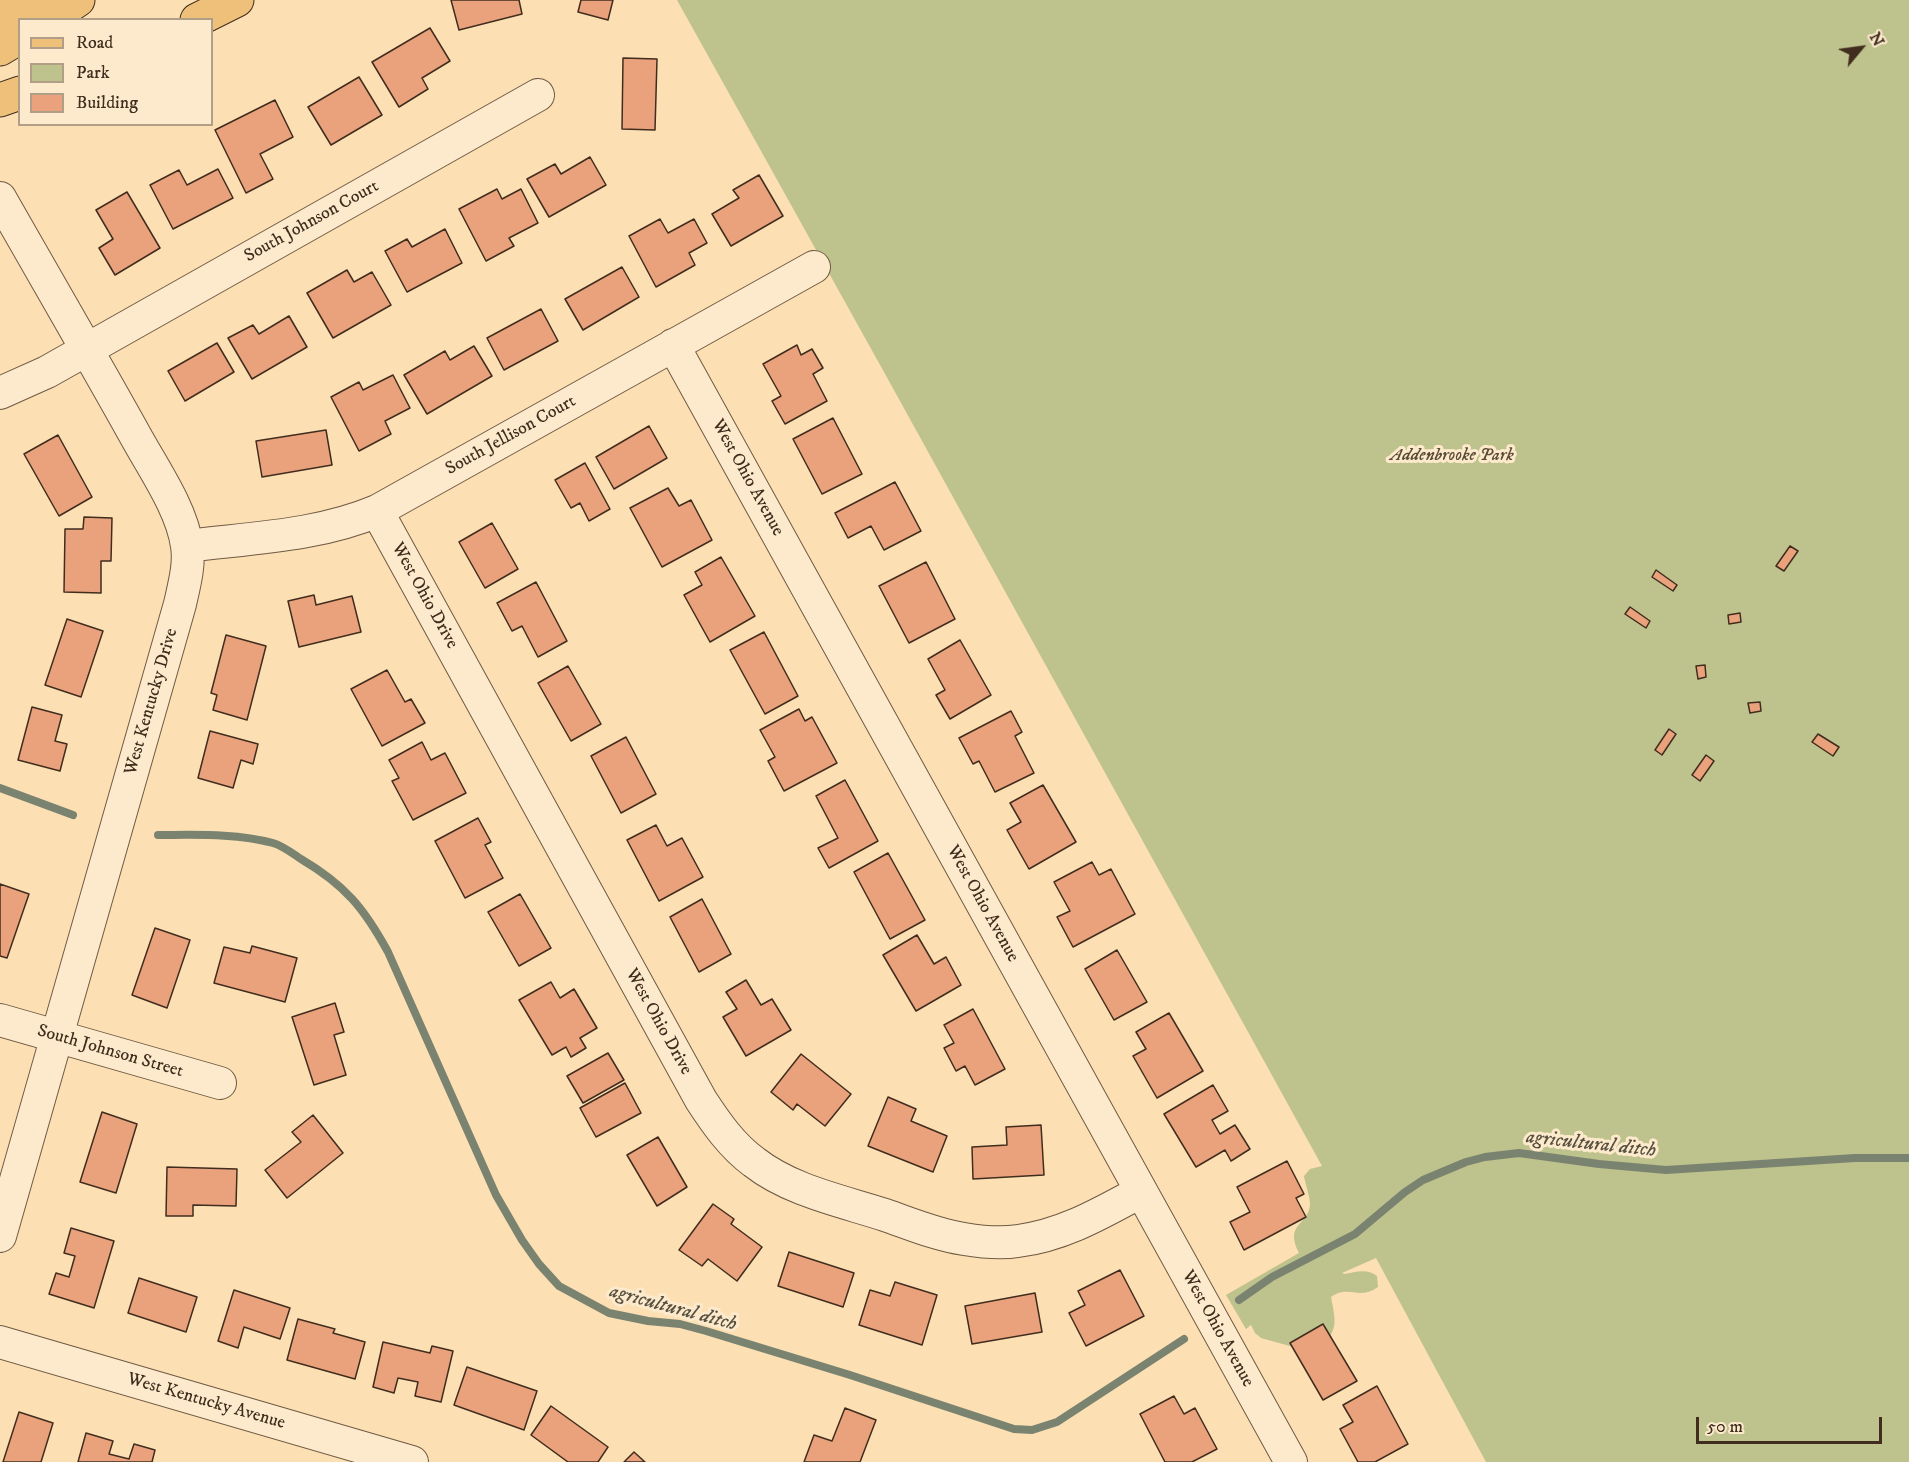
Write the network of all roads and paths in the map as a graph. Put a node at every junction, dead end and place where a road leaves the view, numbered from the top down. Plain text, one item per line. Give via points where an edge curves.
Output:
1 (34, 0) edge
2 (78, 0) edge
3 (237, 0) edge
4 (0, 14) edge
5 (51, 18) edge
6 (201, 18) edge
7 (18, 38) edge
8 (0, 49) edge
9 (18, 94) edge
10 (538, 95) dead end
11 (0, 100) edge
12 (0, 198) edge
13 (814, 267) dead end
14 (674, 345) junction
15 (87, 349) junction
16 (0, 393) edge
17 (377, 511) junction
18 (188, 546) junction
19 (0, 1020) edge
20 (56, 1036) junction
21 (220, 1083) dead end
22 (1140, 1192) junction
23 (0, 1236) edge
24 (0, 1342) edge
25 (412, 1462) edge
26 (1291, 1462) edge

1 - 4 main road
2 - 5 main road
3 - 6 main road
7 - 8 main road
9 - 11 main road
10 - 15 street, South Johnson Court
12 - 15 street, West Kentucky Drive
13 - 14 street, South Jellison Court
14 - 17 street, South Jellison Court
14 - 22 street, West Ohio Avenue
15 - 16 street, South Johnson Court
15 - 18 street, West Kentucky Drive via 170,499
17 - 18 street, South Jellison Court via 322,530
17 - 22 street, West Ohio Drive via 701,1100 737,1148 755,1163 799,1187 961,1239 989,1243 1044,1237 1068,1229
18 - 20 street, West Kentucky Drive via 180,604
19 - 20 street, South Johnson Street
20 - 21 street, South Johnson Street
20 - 23 street, West Kentucky Drive
22 - 26 street, West Ohio Avenue
24 - 25 street, West Kentucky Avenue

